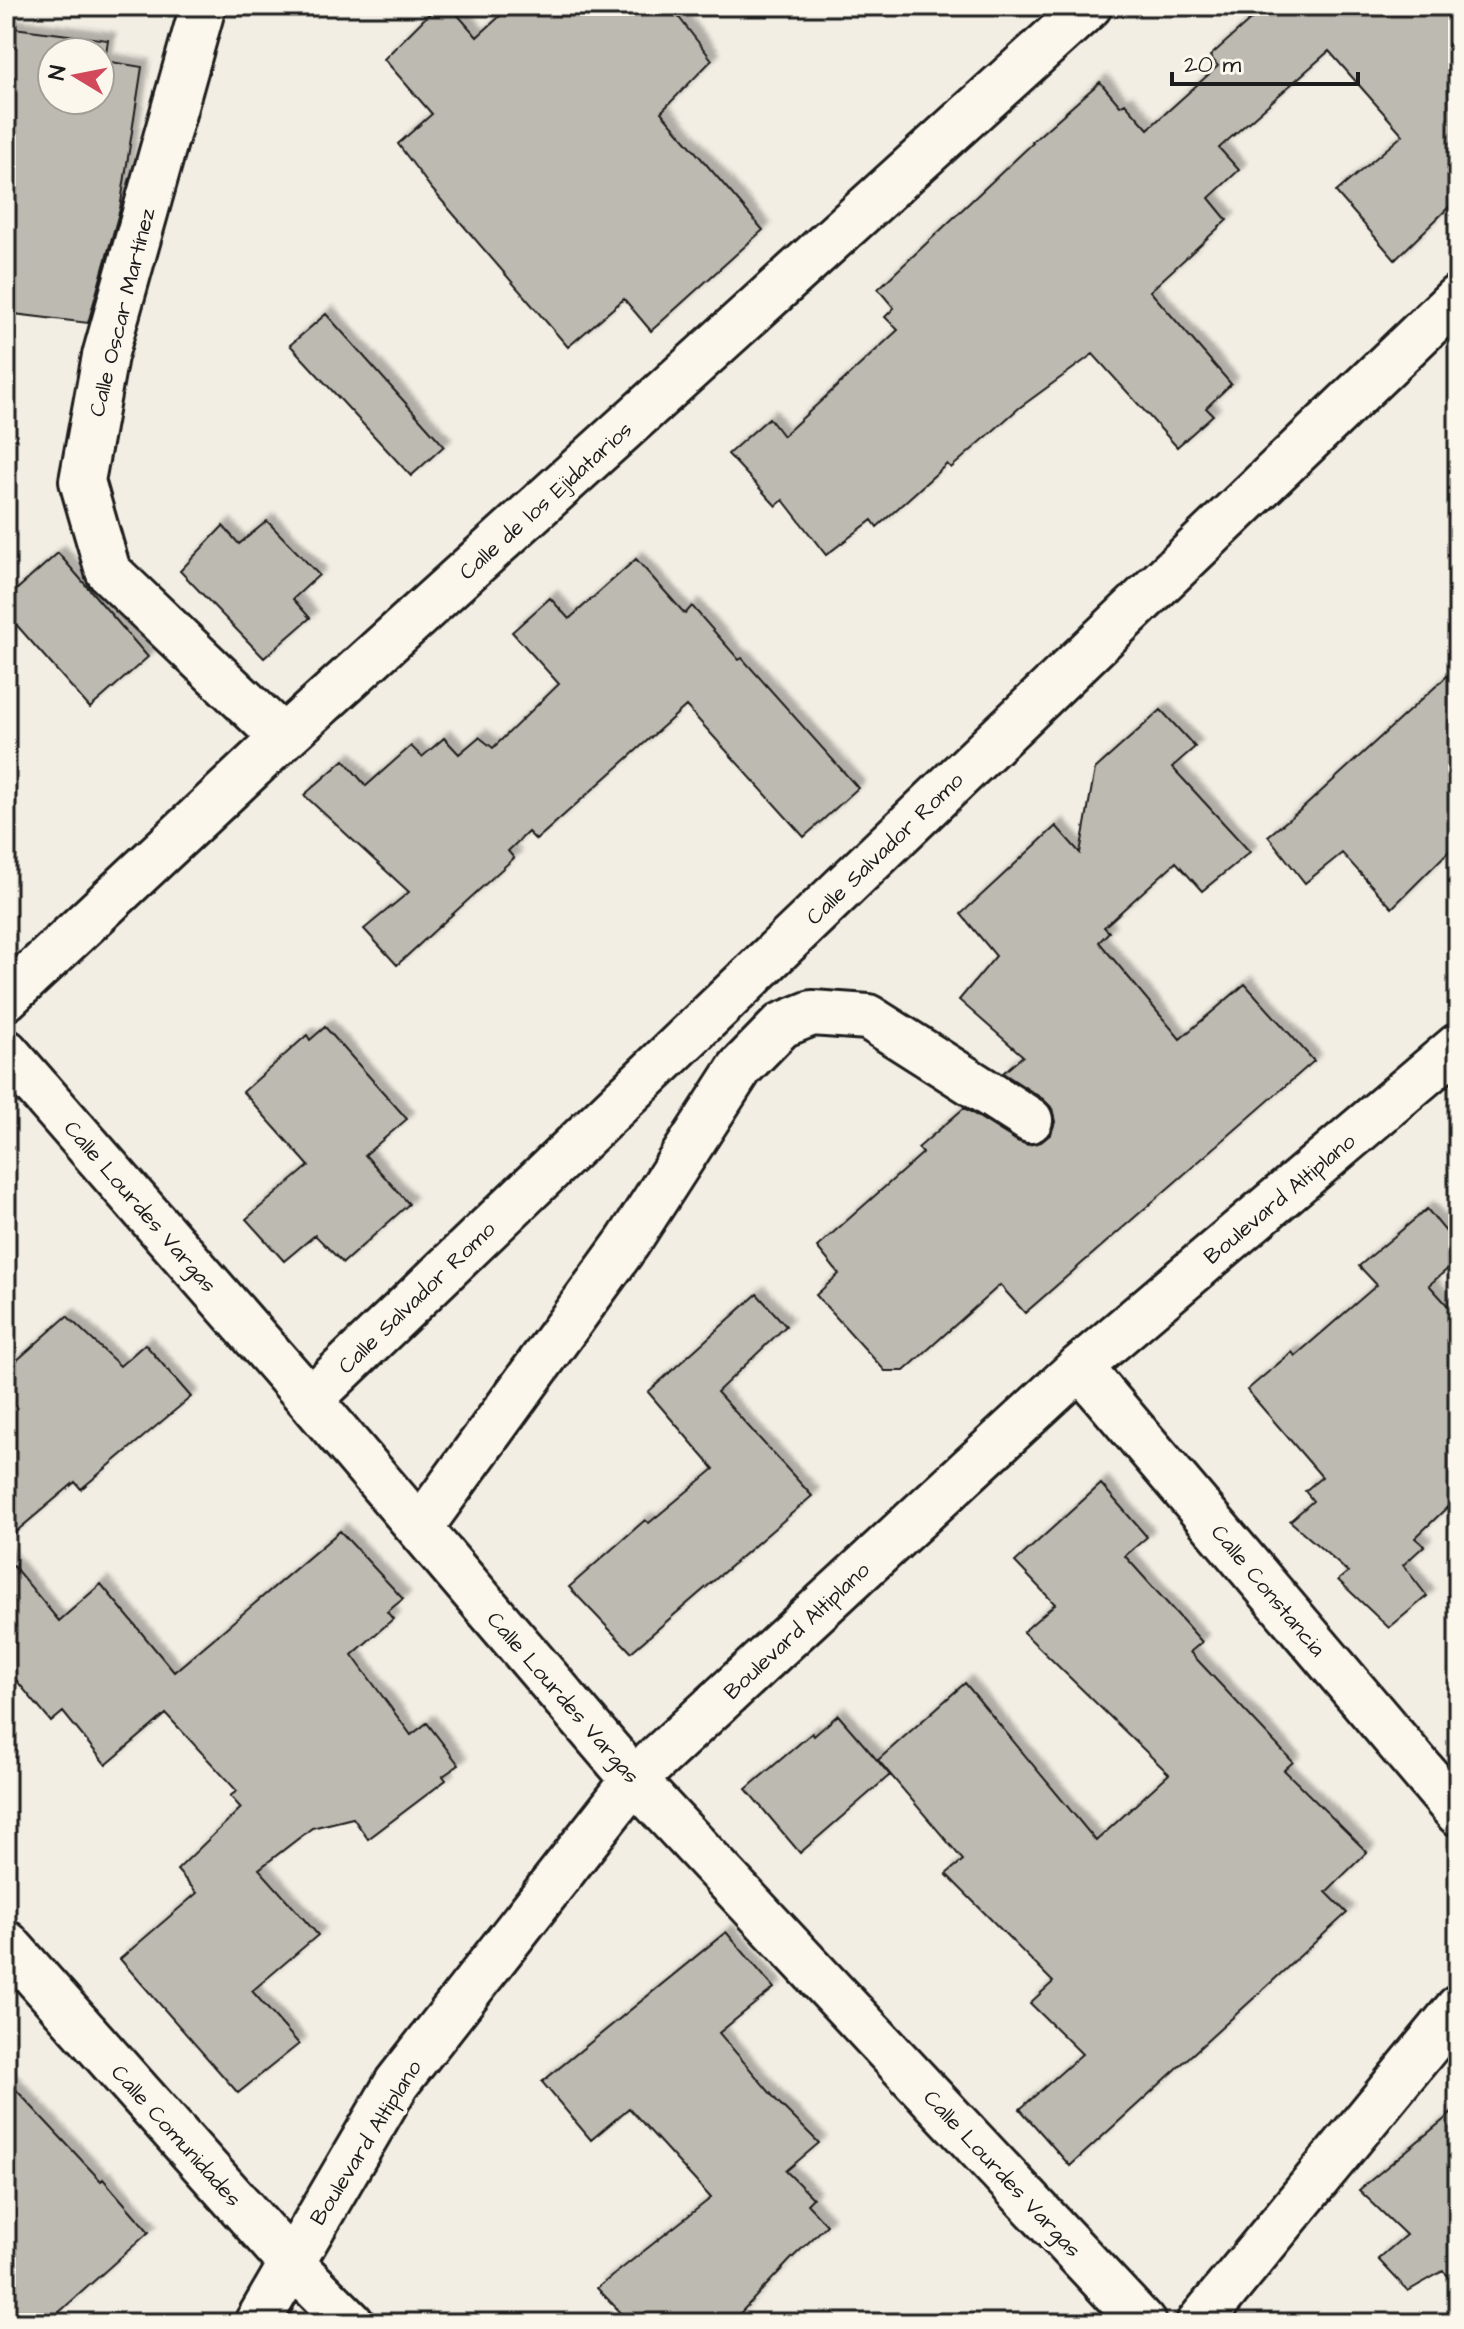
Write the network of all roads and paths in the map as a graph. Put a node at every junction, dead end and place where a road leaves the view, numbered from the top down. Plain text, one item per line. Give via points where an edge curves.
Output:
1 (203, 6) edge
2 (1089, 6) edge
3 (1458, 297) edge
4 (283, 738) junction
5 (6, 998) edge
6 (1458, 1046) edge
7 (6, 1052) edge
8 (1030, 1120) dead end
9 (1080, 1367) junction
10 (310, 1400) junction
11 (420, 1528) junction
12 (634, 1780) junction
13 (1458, 1813) edge
14 (6, 1943) edge
15 (1458, 2008) edge
16 (291, 2263) junction
17 (257, 2323) edge
18 (351, 2323) edge
19 (1143, 2323) edge
20 (1199, 2323) edge

1 - 4 street, Calle Oscar Martínez via 105,356 82,481 108,571
2 - 4 street, Calle de los Ejidatarios
3 - 10 street, Calle Salvador Romo
4 - 5 street, Calle de los Ejidatarios
6 - 9 street, Boulevard Altiplano
7 - 10 street, Calle Lourdes Vargas
8 - 11 street via 868,1017 812,1013 782,1025 740,1068 628,1242
9 - 12 street, Boulevard Altiplano
9 - 13 street, Calle Constancia
10 - 11 street, Calle Lourdes Vargas
11 - 12 street, Calle Lourdes Vargas
12 - 16 street, Boulevard Altiplano via 397,2083
12 - 19 street, Calle Lourdes Vargas
14 - 16 street, Calle Comunidades
15 - 20 street
16 - 17 street, Boulevard Altiplano
16 - 18 street, Calle Comunidades

